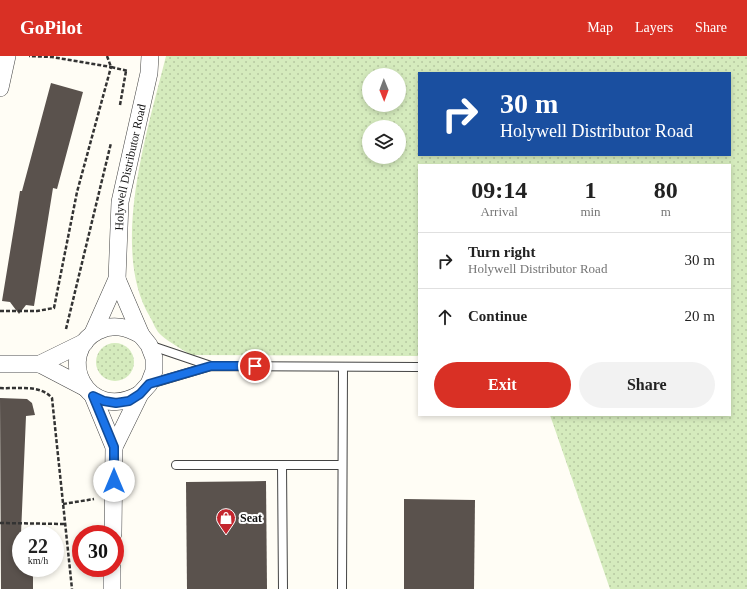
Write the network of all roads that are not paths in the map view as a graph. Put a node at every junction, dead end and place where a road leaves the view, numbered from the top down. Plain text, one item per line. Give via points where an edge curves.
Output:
1 (7, 56) edge
2 (150, 56) edge
3 (0, 88) edge
4 (117, 279) junction
5 (89, 337) junction
6 (145, 340) junction
7 (0, 364) edge
8 (40, 364) junction
9 (211, 366) junction
10 (342, 367) junction
11 (418, 367) edge
12 (145, 389) junction
13 (89, 391) junction
14 (114, 447) junction
15 (176, 465) dead end
16 (282, 466) junction
17 (342, 466) junction
18 (113, 525) edge
19 (112, 577) edge
20 (112, 589) edge
21 (283, 589) edge
22 (342, 589) edge

1 - 3 street
2 - 4 street, Holywell Distributor Road via 149,73 120,202
4 - 5 street, Holywell Distributor Road
4 - 6 street, Holywell Distributor Road
5 - 6 street via 104,328 116,326 129,328
5 - 8 street
5 - 13 street, Holywell Distributor Road via 79,352 77,364 79,376
6 - 9 lane
6 - 12 street, Holywell Distributor Road via 154,358 154,371
7 - 8 street
8 - 13 street
9 - 10 lane
9 - 12 lane
10 - 11 lane
10 - 17 lane
12 - 13 street via 129,401 116,403 104,401
12 - 14 street, Holywell Distributor Road
13 - 14 street, Holywell Distributor Road
14 - 18 street, Holywell Distributor Road
15 - 16 lane
16 - 17 lane
16 - 21 lane
17 - 22 lane
19 - 20 street

